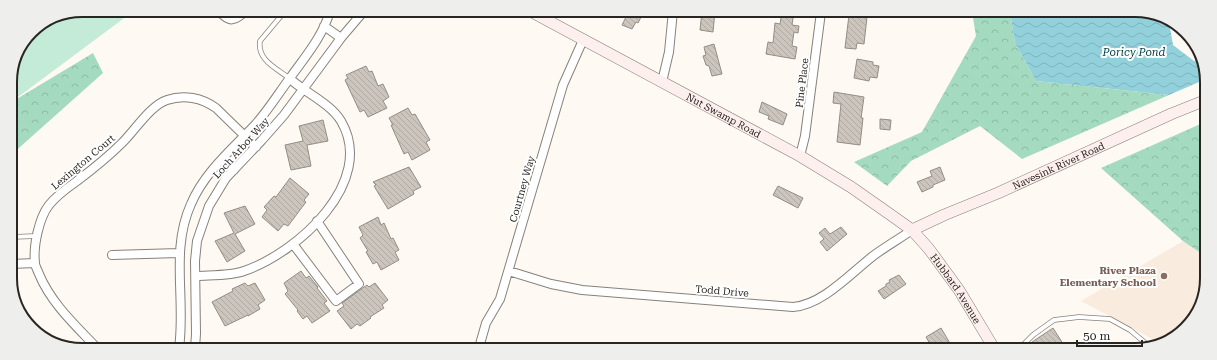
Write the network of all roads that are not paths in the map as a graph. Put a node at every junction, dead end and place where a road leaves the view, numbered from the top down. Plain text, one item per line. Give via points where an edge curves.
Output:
1 (224, 17) edge
2 (238, 17) edge
3 (280, 17) edge
4 (328, 17) edge
5 (359, 17) edge
6 (541, 17) edge
7 (673, 17) edge
8 (820, 17) edge
9 (324, 26) junction
10 (341, 38) junction
11 (583, 40) junction
12 (289, 78) junction
13 (662, 82) junction
14 (304, 90) junction
15 (1200, 102) edge
16 (245, 136) junction
17 (256, 147) junction
18 (800, 156) junction
19 (224, 158) junction
20 (234, 170) junction
21 (317, 221) junction
22 (912, 230) junction
23 (37, 236) junction
24 (17, 237) edge
25 (293, 244) junction
26 (179, 253) junction
27 (112, 255) dead end
28 (35, 263) junction
29 (17, 264) edge
30 (509, 270) junction
31 (196, 276) junction
32 (180, 306) junction
33 (196, 306) junction
34 (1144, 342) edge
35 (92, 343) edge
36 (180, 343) edge
37 (195, 343) edge
38 (480, 343) edge
39 (992, 343) edge
40 (1025, 343) edge

1 - 2 street via 234,20
3 - 12 lane via 260,42 259,47 266,61
4 - 9 street, Loch Arbor Way
5 - 10 street, Loch Arbor Way
6 - 11 main road, Nut Swamp Road
7 - 13 street via 670,52
8 - 18 street, Pine Place via 805,136
9 - 10 street
9 - 12 street, Loch Arbor Way
10 - 14 street, Loch Arbor Way
11 - 13 main road, Nut Swamp Road
11 - 30 street, Courtney Way via 563,85
12 - 14 street
12 - 16 street, Loch Arbor Way
13 - 18 main road, Nut Swamp Road
14 - 17 street, Loch Arbor Way
14 - 21 street via 322,102 340,120 347,135 350,153 348,172 342,187
15 - 22 main road, Navesink River Road
16 - 17 street, Lexington Court
16 - 19 street, Loch Arbor Way
16 - 23 street, Lexington Court via 216,108 200,99 174,98 161,103 106,159 59,194 43,215
17 - 20 street, Loch Arbor Way
18 - 22 main road, Nut Swamp Road via 851,186
19 - 20 street
19 - 26 street, Loch Arbor Way via 204,182 191,204 184,224
20 - 31 street, Loch Arbor Way via 216,193 204,218 197,241
21 - 25 street
21 - 25 street via 359,284 336,301
22 - 30 street, Todd Drive via 874,255 819,299 800,307 582,290 551,284
22 - 39 main road, Hubbard Avenue via 959,290
23 - 24 lane
23 - 28 street, Lexington Court
25 - 31 street via 271,259 243,272
26 - 27 street
26 - 32 street, Loch Arbor Way
28 - 29 street
28 - 35 street, Lexington Court via 50,296
30 - 38 street, Courtney Way via 500,299 486,323
31 - 33 street, Loch Arbor Way
32 - 33 street
32 - 36 street, Loch Arbor Way
33 - 37 street, Loch Arbor Way
34 - 40 lane via 1130,330 1110,319 1079,317 1054,320

